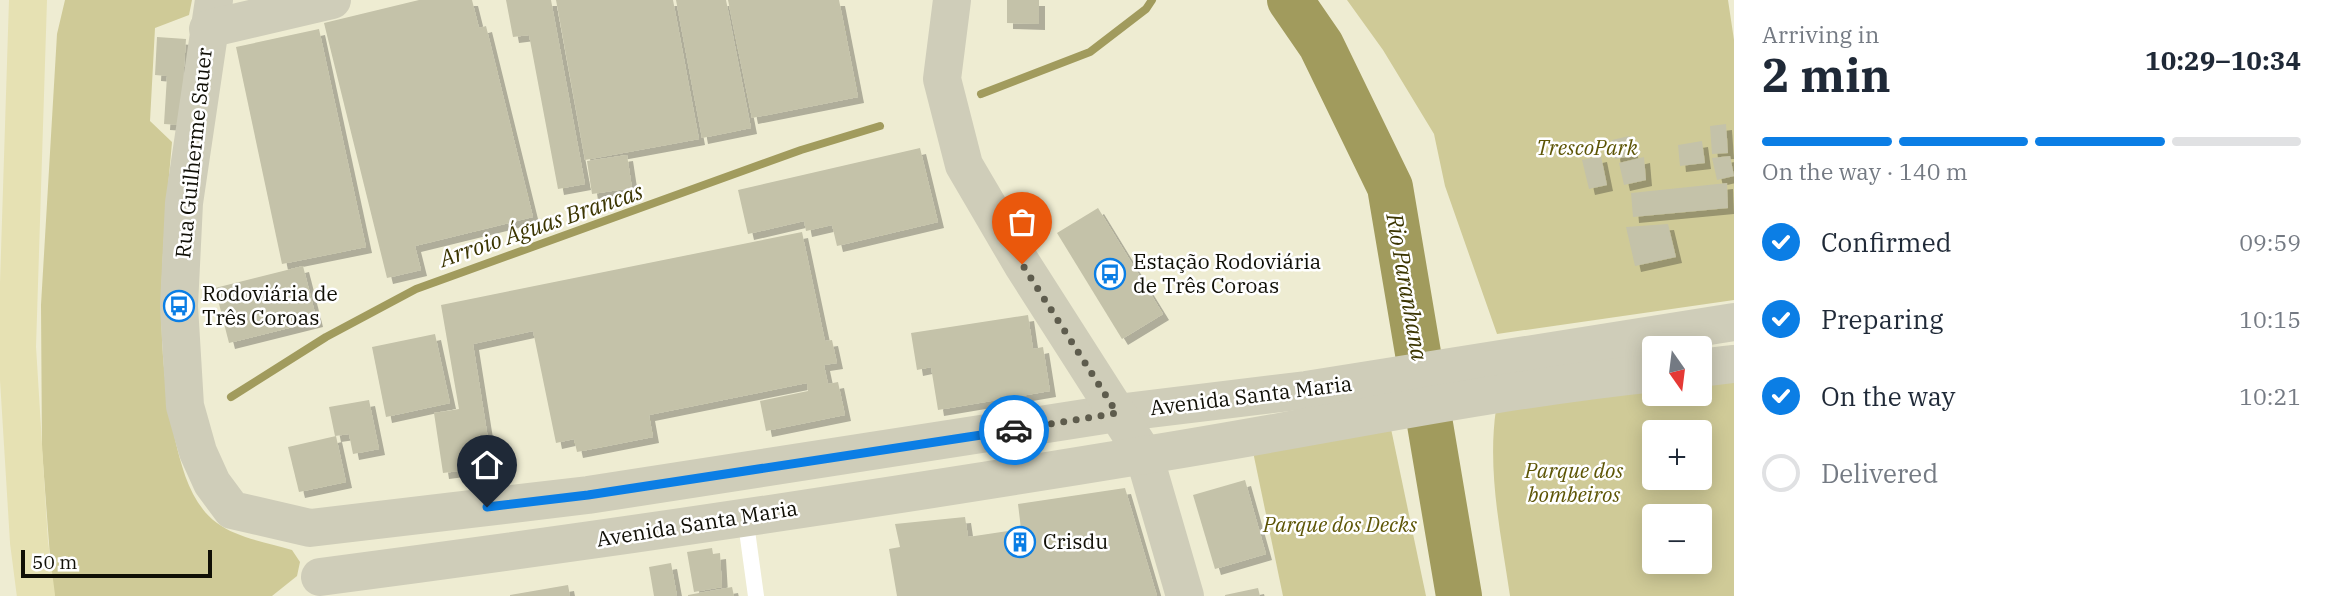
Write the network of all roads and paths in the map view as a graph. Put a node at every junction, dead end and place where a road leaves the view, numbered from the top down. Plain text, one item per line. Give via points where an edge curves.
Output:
1 (28, 0) edge
2 (53, 0) edge
3 (332, 0) edge
4 (952, 0) edge
5 (211, 14) edge
6 (24, 146) junction
7 (1734, 322) edge
8 (1734, 364) edge
9 (1572, 365) junction
10 (1712, 367) edge
11 (1642, 372) edge
12 (1117, 413) junction
13 (880, 452) junction
14 (1144, 455) junction
15 (588, 495) junction
16 (888, 495) junction
17 (745, 516) junction
18 (310, 528) junction
19 (597, 541) junction
20 (312, 586) edge
21 (36, 596) edge
22 (756, 596) edge
23 (1185, 596) edge

1 - 6 main road
2 - 6 main road
3 - 5 main road
4 - 12 main road via 942,79 964,165
5 - 18 main road, Rua Guilherme Sauer via 184,203 179,306 186,406 198,452 212,483 232,510
6 - 21 main road via 17,346
7 - 9 main road, Avenida Santa Maria
8 - 10 main road
9 - 11 main road, Avenida Santa Maria
9 - 12 main road, Avenida Santa Maria
9 - 14 main road, Avenida Santa Maria via 1318,426
12 - 13 main road, Avenida Santa Maria
12 - 14 main road
13 - 15 main road, Avenida Santa Maria
13 - 16 main road
14 - 16 main road, Avenida Santa Maria
14 - 23 main road
15 - 18 main road, Avenida Santa Maria
15 - 19 main road
16 - 17 main road, Avenida Santa Maria
17 - 19 main road, Avenida Santa Maria
17 - 22 lane
18 - 20 main road
19 - 20 main road, Avenida Santa Maria

